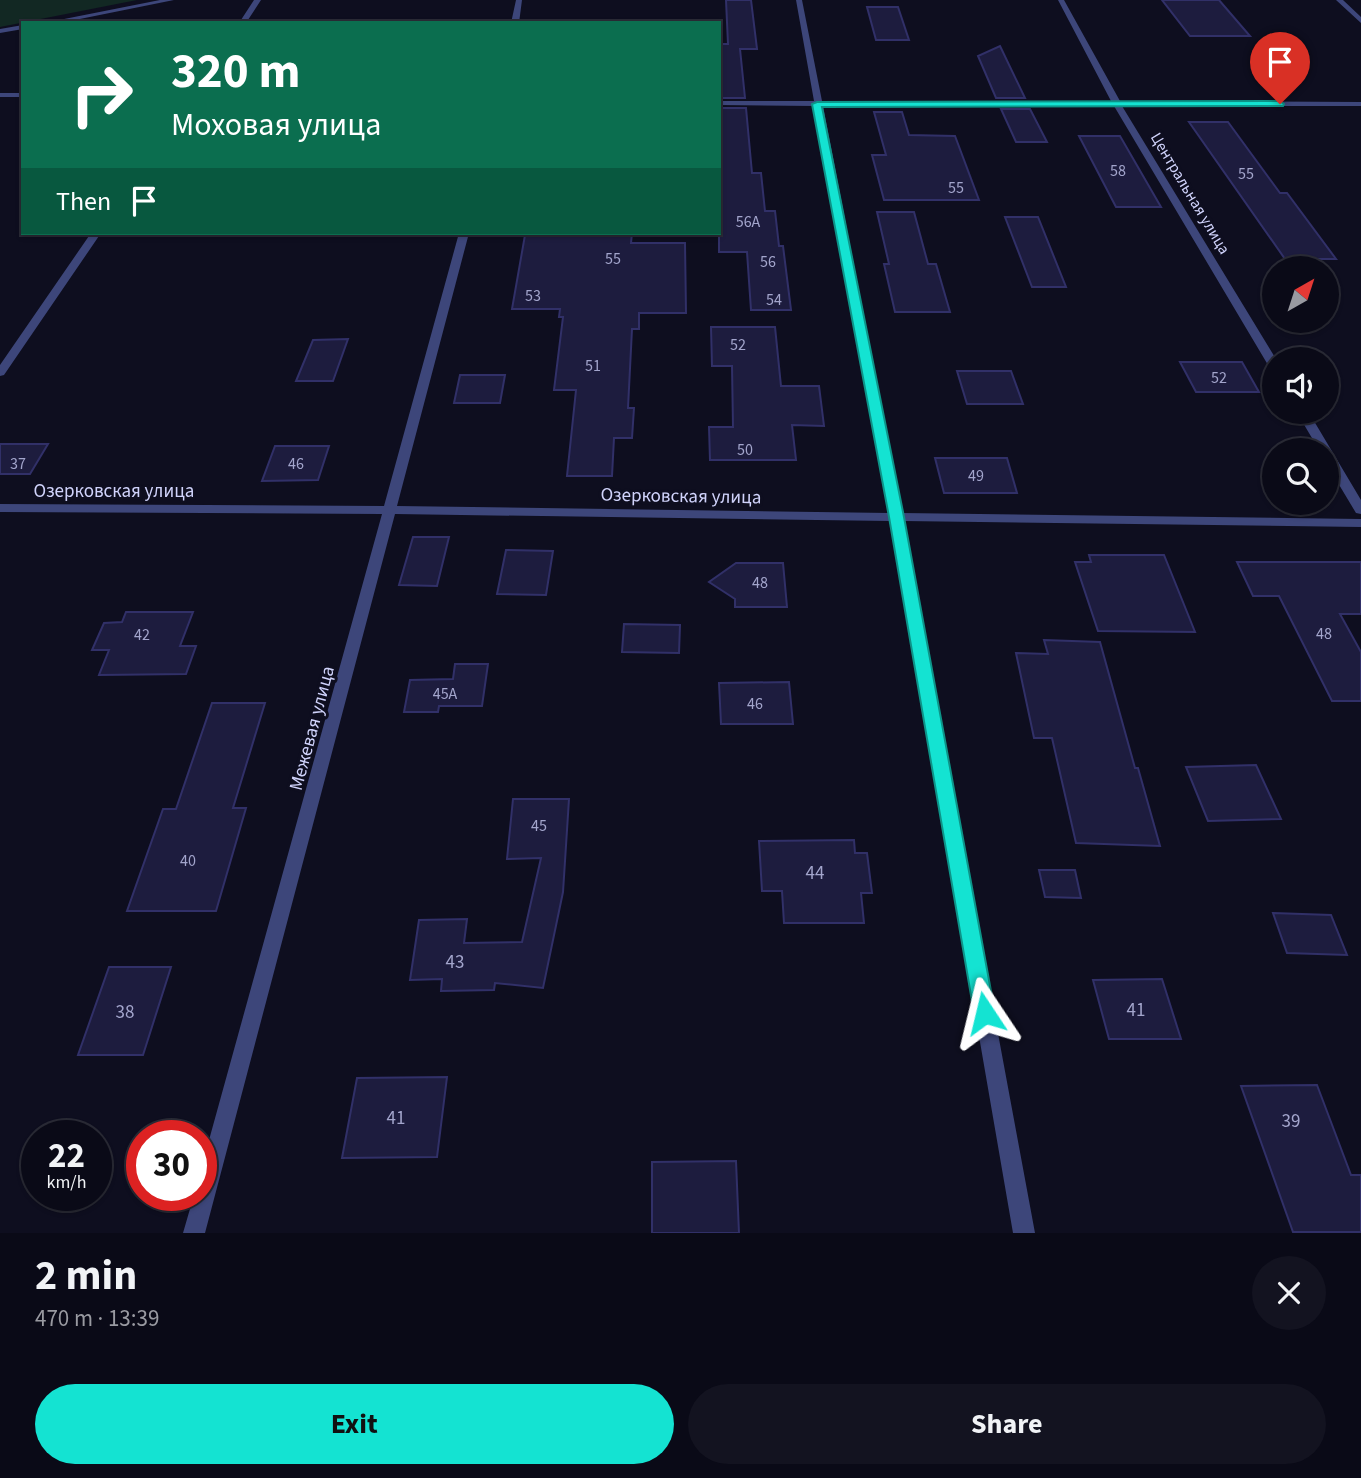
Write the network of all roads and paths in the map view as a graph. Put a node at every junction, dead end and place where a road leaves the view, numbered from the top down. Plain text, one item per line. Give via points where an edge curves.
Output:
1 (171, 0) edge
2 (258, 0) edge
3 (519, 0) edge
4 (799, 0) edge
5 (1061, 0) edge
6 (1339, 0) edge
7 (58, 21) edge
8 (243, 21) edge
9 (515, 21) edge
10 (1361, 21) edge
11 (21, 27) edge
12 (0, 31) edge
13 (0, 95) edge
14 (21, 95) edge
15 (721, 103) edge
16 (817, 104) junction
17 (1117, 104) junction
18 (1361, 104) edge
19 (95, 235) edge
20 (463, 235) edge
21 (1263, 347) edge
22 (0, 373) edge
23 (1339, 473) edge
24 (0, 508) edge
25 (390, 510) junction
26 (1361, 510) edge
27 (896, 517) junction
28 (1361, 523) edge
29 (194, 1233) edge
30 (1024, 1233) edge

1 - 7 street
2 - 8 street
3 - 9 street
4 - 16 street
5 - 17 street, Центральная улица
6 - 10 street
11 - 12 street
13 - 14 street
15 - 16 street
16 - 17 street
16 - 27 street
17 - 18 street
17 - 21 street, Центральная улица
19 - 22 street
20 - 25 street, Межевая улица
23 - 26 street
24 - 25 street, Озерковская улица
25 - 27 street, Озерковская улица
25 - 29 street, Межевая улица
27 - 28 street, Озерковская улица
27 - 30 street

